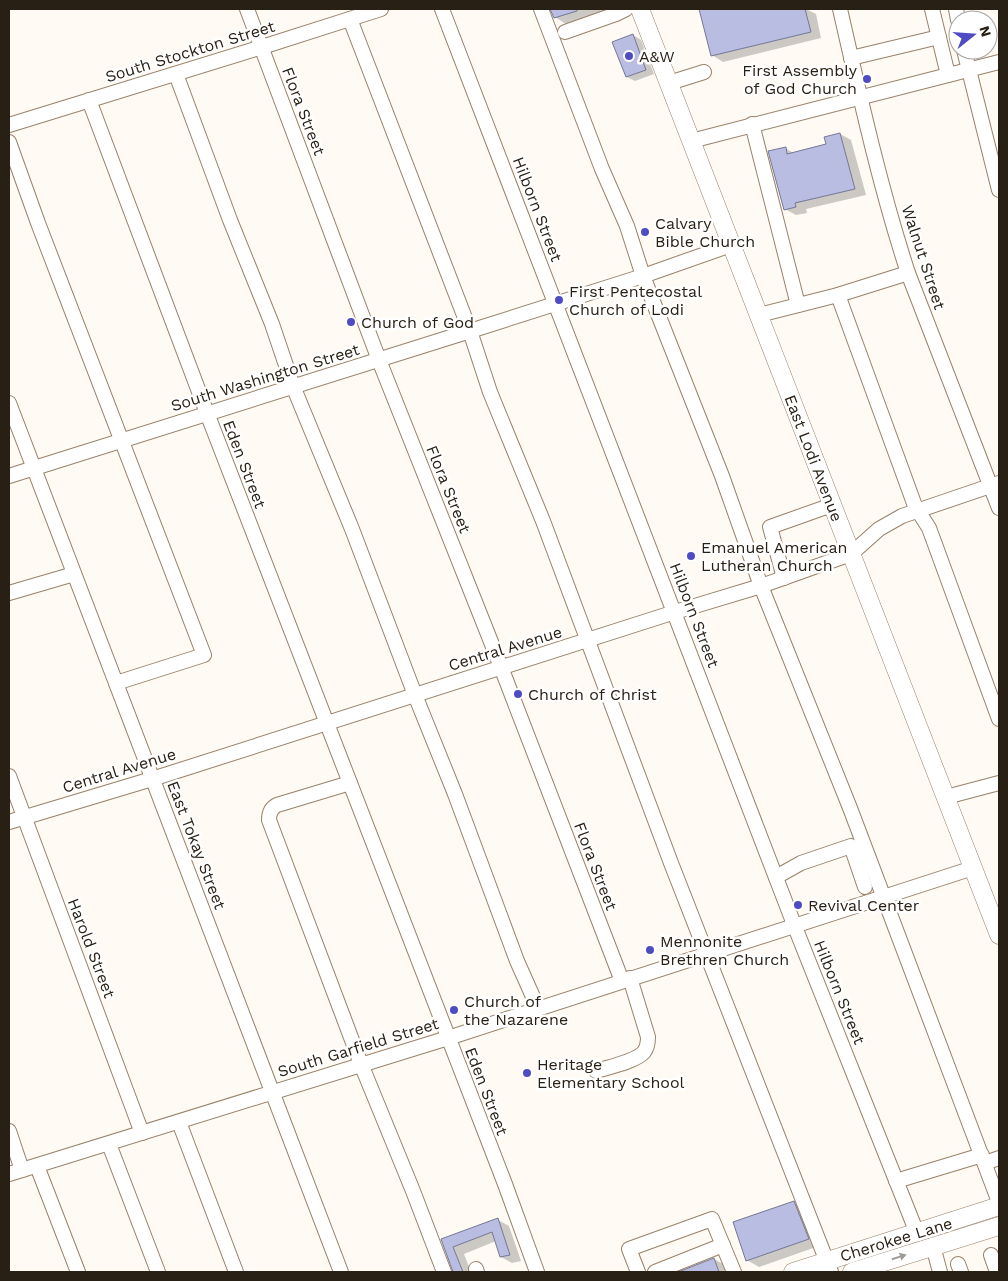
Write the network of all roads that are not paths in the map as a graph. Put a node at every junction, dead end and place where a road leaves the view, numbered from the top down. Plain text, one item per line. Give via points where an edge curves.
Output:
1 (247, 9) edge
2 (381, 9) edge
3 (442, 9) edge
4 (541, 9) edge
5 (626, 9) edge
6 (640, 9) edge
7 (840, 9) edge
8 (932, 9) edge
9 (350, 19) junction
10 (565, 32) dead end
11 (939, 37) junction
12 (262, 48) junction
13 (851, 58) junction
14 (966, 60) edge
15 (999, 62) edge
16 (968, 69) junction
17 (704, 72) dead end
18 (176, 74) junction
19 (948, 74) junction
20 (669, 83) junction
21 (860, 97) junction
22 (89, 100) junction
23 (752, 124) junction
24 (9, 125) edge
25 (691, 141) junction
26 (9, 142) edge
27 (999, 190) edge
28 (731, 245) junction
29 (908, 273) junction
30 (643, 276) junction
31 (838, 295) junction
32 (556, 303) junction
33 (798, 305) junction
34 (758, 315) junction
35 (470, 331) junction
36 (379, 360) junction
37 (293, 386) junction
38 (9, 402) edge
39 (206, 413) junction
40 (121, 441) junction
41 (34, 468) junction
42 (9, 476) edge
43 (995, 485) edge
44 (832, 506) junction
45 (999, 508) edge
46 (918, 511) junction
47 (851, 554) junction
48 (74, 574) junction
49 (784, 578) junction
50 (761, 586) junction
51 (9, 593) edge
52 (675, 612) junction
53 (588, 641) junction
54 (501, 667) junction
55 (116, 684) junction
56 (415, 695) junction
57 (999, 719) edge
58 (327, 722) junction
59 (9, 776) edge
60 (152, 779) junction
61 (350, 783) junction
62 (999, 783) edge
63 (946, 797) junction
64 (24, 817) junction
65 (9, 822) edge
66 (973, 868) junction
67 (776, 877) junction
68 (865, 887) dead end
69 (884, 898) junction
70 (795, 927) junction
71 (999, 936) edge
72 (707, 955) junction
73 (626, 980) junction
74 (538, 1008) junction
75 (448, 1038) junction
76 (361, 1064) junction
77 (596, 1071) dead end
78 (272, 1092) junction
79 (179, 1122) junction
80 (9, 1131) edge
81 (142, 1133) junction
82 (109, 1144) junction
83 (999, 1158) edge
84 (984, 1159) junction
85 (37, 1166) junction
86 (15, 1172) edge
87 (896, 1181) junction
88 (999, 1202) edge
89 (999, 1206) edge
90 (999, 1226) edge
91 (916, 1233) junction
92 (724, 1245) junction
93 (933, 1246) junction
94 (991, 1255) dead end
95 (828, 1266) edge
96 (78, 1272) edge
97 (158, 1272) edge
98 (236, 1272) edge
99 (341, 1272) edge
100 (444, 1272) edge
101 (537, 1272) edge
102 (638, 1272) edge
103 (655, 1272) edge
104 (734, 1272) edge
105 (792, 1272) edge
106 (852, 1272) edge
107 (940, 1272) edge
108 (997, 1272) edge

1 - 12 street, Flora Street
2 - 9 street, South Stockton Street
3 - 32 street, Hilborn Street
4 - 30 street via 627,226
5 - 10 street
6 - 20 main road, East Lodi Avenue
7 - 13 street, Walnut Street
8 - 11 street
9 - 12 street, South Stockton Street
9 - 35 street
11 - 13 street
11 - 19 street
12 - 18 street, South Stockton Street
12 - 36 street, Flora Street
13 - 21 street, Walnut Street
14 - 16 street
15 - 16 street
16 - 19 street
16 - 27 street
17 - 20 street
18 - 22 street, South Stockton Street
18 - 37 street
19 - 21 street
20 - 25 main road, East Lodi Avenue
21 - 23 street
21 - 29 street, Walnut Street
22 - 24 street, South Stockton Street
22 - 39 street, Eden Street
23 - 25 street
23 - 33 street
25 - 28 main road, East Lodi Avenue
26 - 40 street
28 - 30 street, South Washington Street
28 - 34 main road, East Lodi Avenue
29 - 31 street
29 - 43 street, Walnut Street
30 - 32 street, South Washington Street
30 - 50 street via 722,476
31 - 33 street
31 - 46 street
32 - 35 street, South Washington Street
32 - 52 street, Hilborn Street
33 - 34 street
34 - 44 main road, East Lodi Avenue
35 - 36 street, South Washington Street
35 - 53 street via 490,392
36 - 37 street, South Washington Street
36 - 54 street, Flora Street
37 - 39 street, South Washington Street
37 - 56 street
38 - 41 street, East Tokay Street
39 - 40 street, South Washington Street
39 - 58 street, Eden Street
40 - 41 street, South Washington Street
40 - 55 street via 204,655
41 - 42 street, South Washington Street
41 - 48 street, East Tokay Street
43 - 45 street, Walnut Street
43 - 46 street, Central Avenue
44 - 47 main road, East Lodi Avenue
44 - 49 street via 770,526
46 - 47 street, Central Avenue via 879,529
46 - 57 street via 929,528
47 - 49 street, Central Avenue
47 - 63 main road, East Lodi Avenue
48 - 51 street
48 - 55 street, East Tokay Street
49 - 50 street, Central Avenue
50 - 52 street, Central Avenue
50 - 69 street
52 - 53 street, Central Avenue
52 - 67 street, Hilborn Street
53 - 54 street, Central Avenue
53 - 72 street
54 - 56 street, Central Avenue
54 - 73 street, Flora Street
55 - 60 street, East Tokay Street
56 - 58 street, Central Avenue
56 - 74 street
58 - 60 street, Central Avenue
58 - 61 street, Eden Street
59 - 64 street, Harold Street
60 - 64 street, Central Avenue
60 - 78 street, East Tokay Street
61 - 75 street, Eden Street
61 - 76 street via 277,805 269,814 269,820
62 - 63 street
63 - 66 main road, East Lodi Avenue
64 - 65 street, Central Avenue
64 - 81 street, Harold Street
66 - 69 street, South Garfield Street
66 - 71 main road, East Lodi Avenue
67 - 68 street via 801,863 851,846
67 - 70 street, Hilborn Street
69 - 70 street, South Garfield Street
69 - 84 street
70 - 72 street, South Garfield Street
70 - 87 street, Hilborn Street
72 - 73 street, South Garfield Street
72 - 95 street
73 - 74 street, South Garfield Street
73 - 77 street, Flora Street via 648,1037 647,1046 634,1058
74 - 75 street, South Garfield Street
75 - 76 street, South Garfield Street
75 - 101 street, Eden Street
76 - 78 street, South Garfield Street
76 - 100 street
78 - 79 street, South Garfield Street
78 - 99 street, East Tokay Street
79 - 81 street, South Garfield Street
79 - 98 street
80 - 86 street
81 - 82 street, South Garfield Street
82 - 85 street, South Garfield Street
82 - 97 street
83 - 84 street
84 - 87 street
84 - 88 street
85 - 86 street, South Garfield Street
85 - 96 street
87 - 91 street, Hilborn Street
89 - 91 main road, Cherokee Lane
90 - 93 main road, Cherokee Lane
91 - 95 main road, Cherokee Lane
92 - 102 street via 712,1219 629,1250
92 - 103 street
92 - 104 street
106 -> 93 main road, Cherokee Lane
93 - 107 street
94 - 108 street
95 - 105 main road, Cherokee Lane

